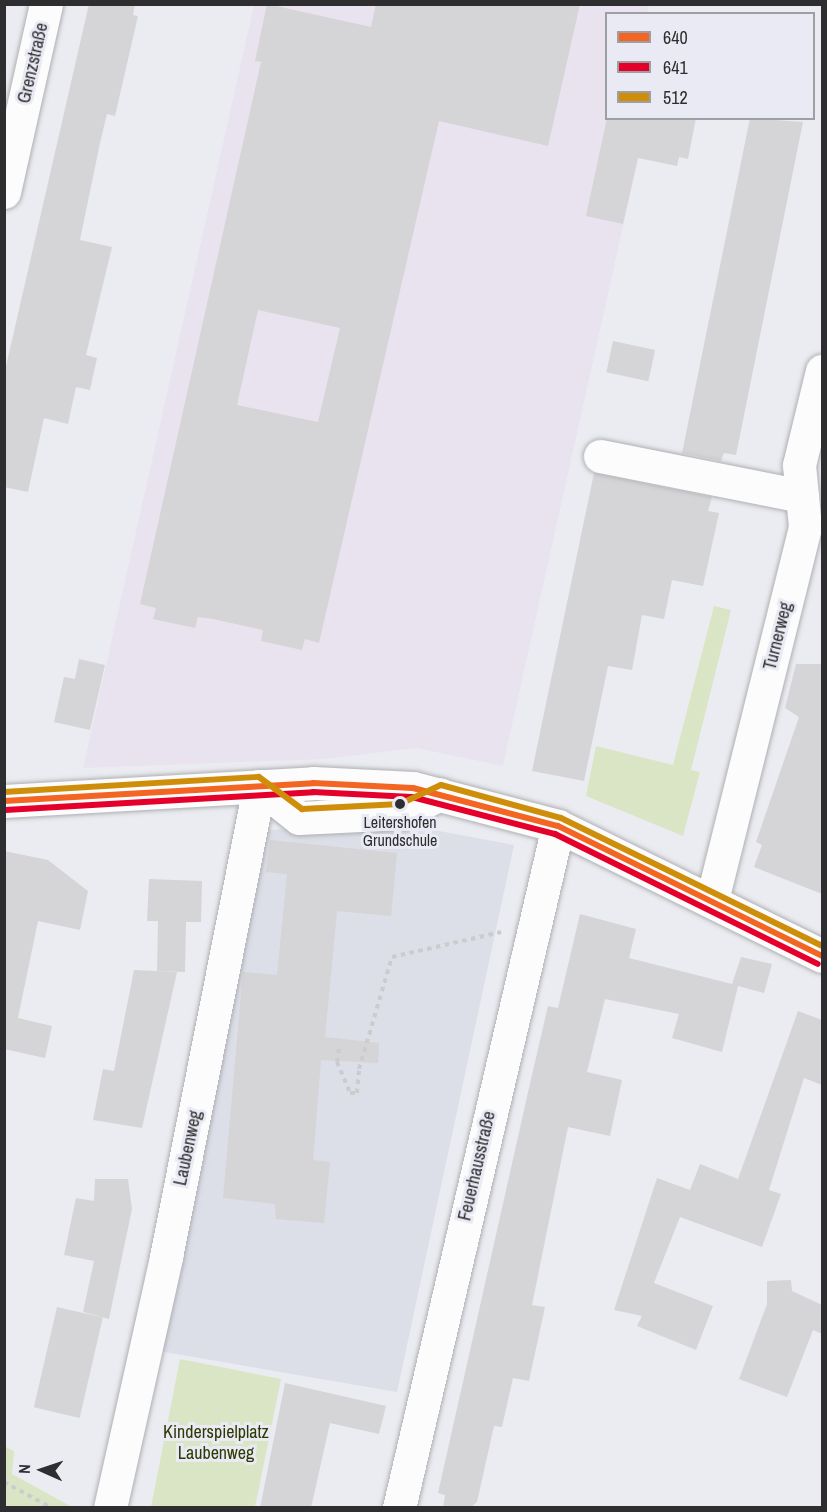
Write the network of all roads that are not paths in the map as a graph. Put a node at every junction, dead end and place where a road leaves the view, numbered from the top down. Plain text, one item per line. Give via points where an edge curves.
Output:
1 (46, 4) edge
2 (4, 192) edge
3 (822, 371) edge
4 (600, 456) dead end
5 (802, 496) junction
6 (259, 786) junction
7 (4, 801) edge
8 (558, 826) junction
9 (712, 900) junction
10 (822, 956) edge
11 (110, 1508) edge
12 (399, 1508) edge

1 - 2 street, Grenzstraße
3 - 5 street, Turnerweg via 799,465
4 - 5 street
5 - 9 street, Turnerweg via 805,527
6 - 7 street
6 - 8 street via 324,784 441,794
6 - 11 street, Laubenweg via 168,1245
8 - 9 street
8 - 12 street, Feuerhausstraße via 531,926
9 - 10 street

